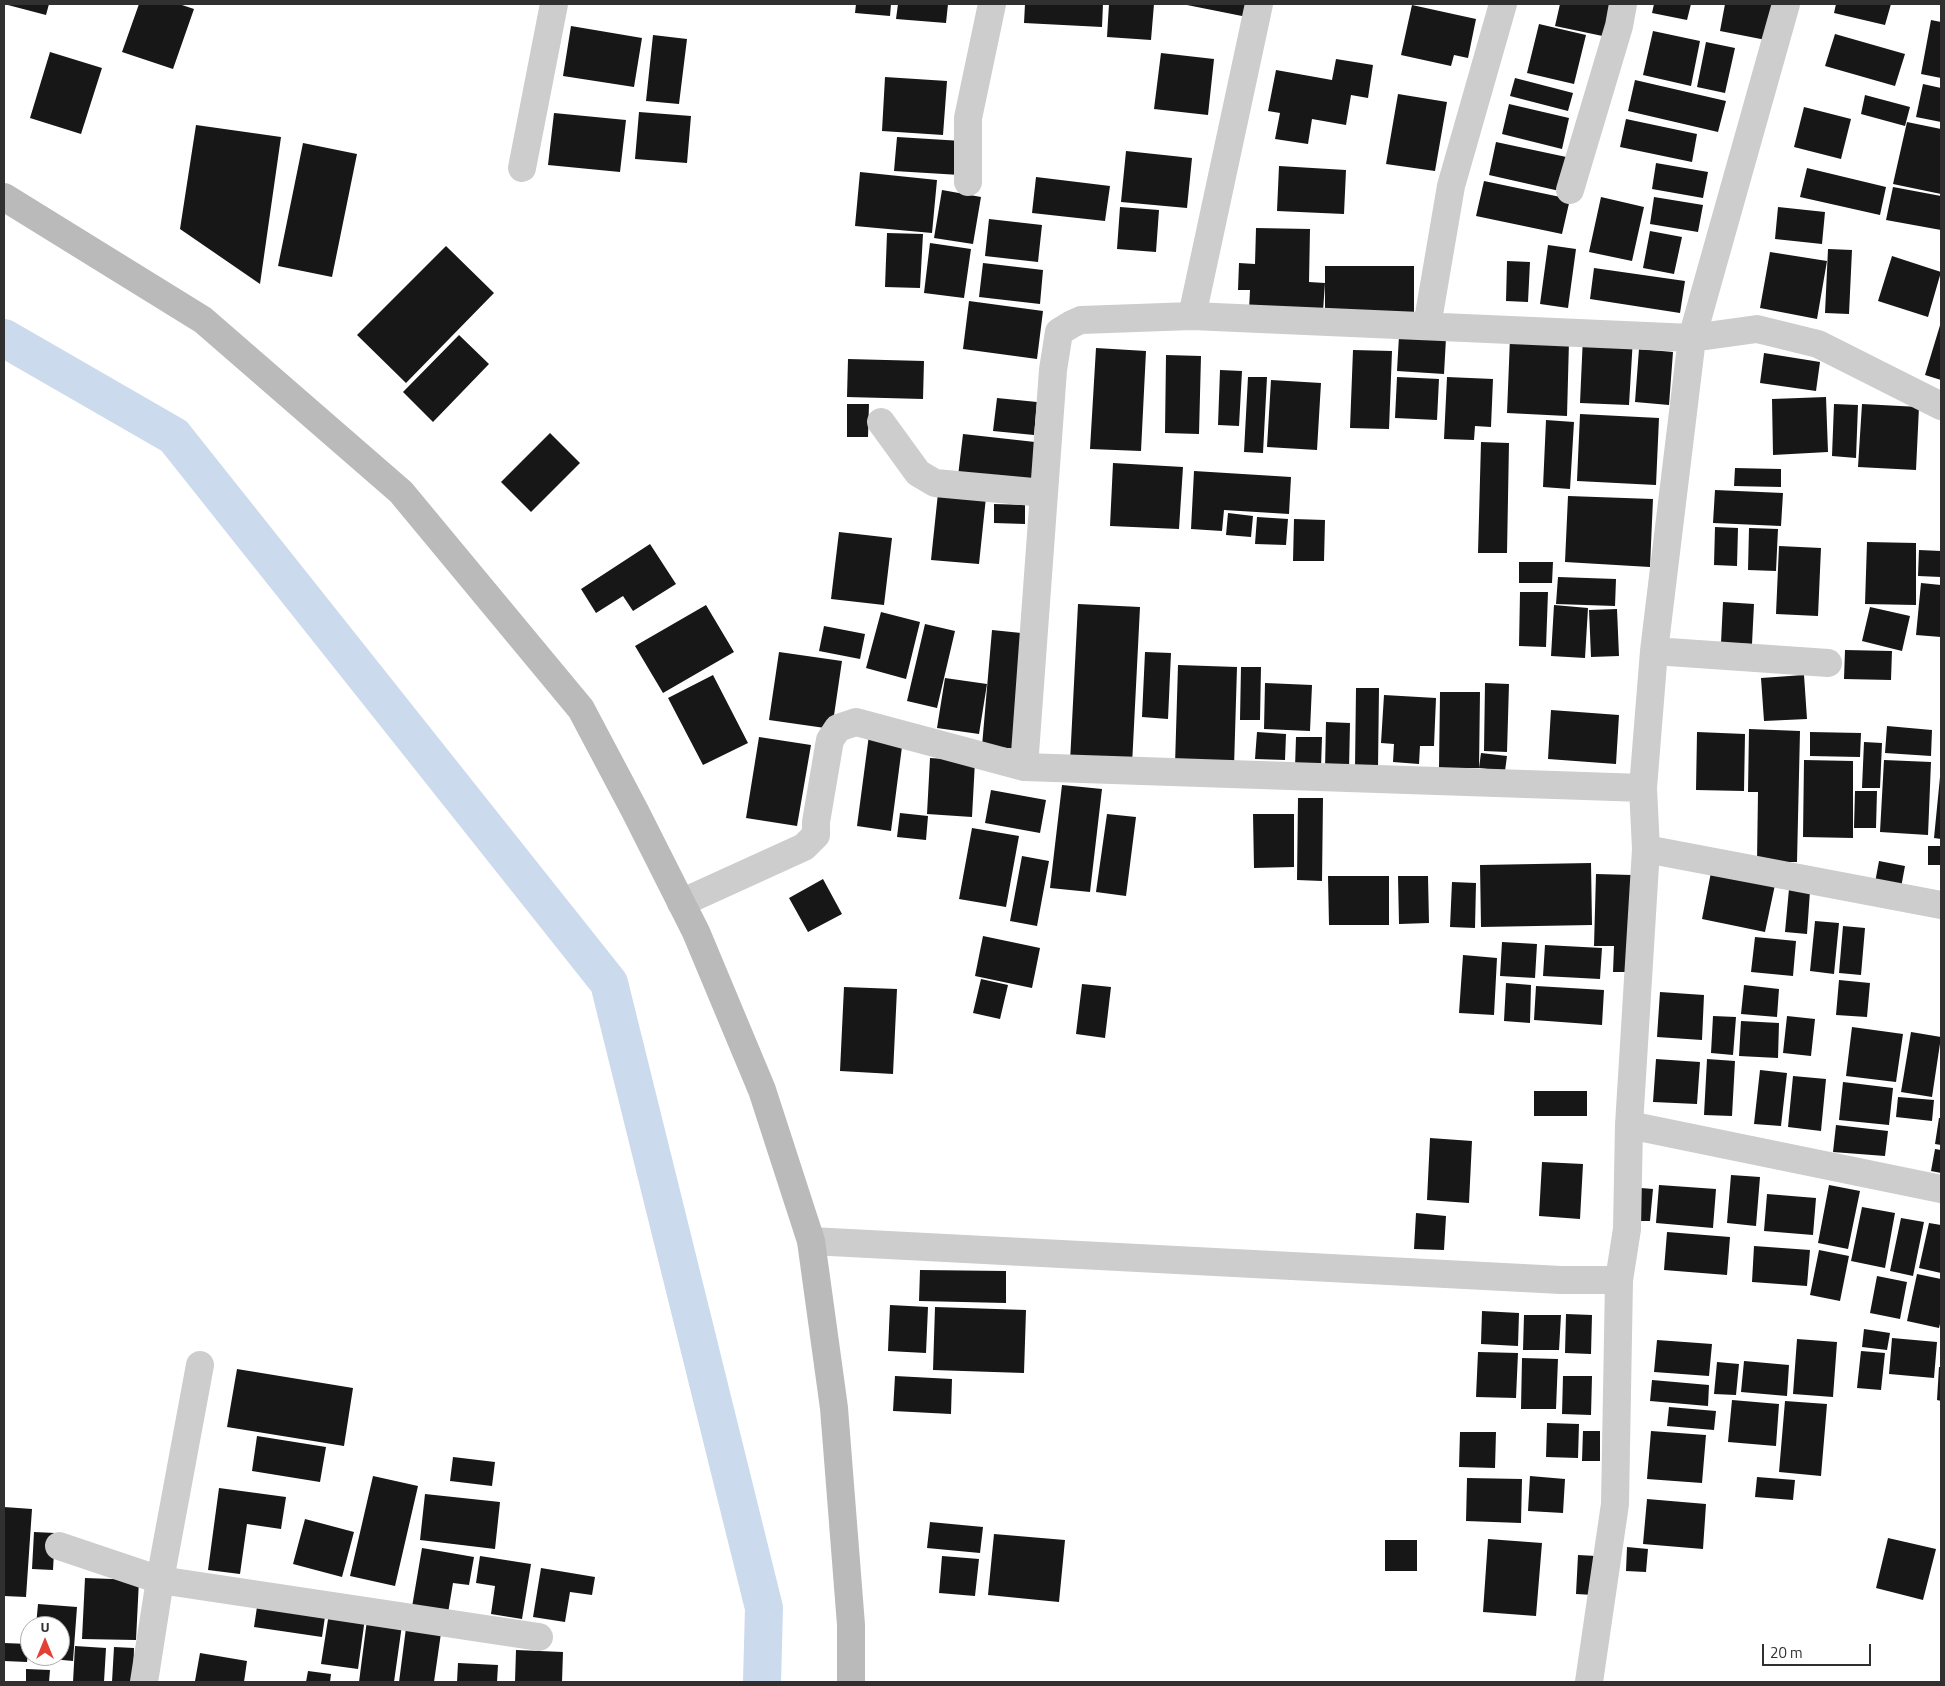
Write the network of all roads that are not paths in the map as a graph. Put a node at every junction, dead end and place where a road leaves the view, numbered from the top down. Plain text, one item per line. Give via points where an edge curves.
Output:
1 (554, 4) edge
2 (992, 4) edge
3 (1259, 4) edge
4 (1503, 4) edge
5 (1624, 4) edge
6 (1786, 4) edge
7 (522, 168) dead end
8 (968, 182) dead end
9 (1570, 190) dead end
10 (4, 197) edge
11 (1192, 316) junction
12 (1427, 326) junction
13 (1692, 338) junction
14 (1941, 406) edge
15 (881, 422) dead end
16 (1044, 493) junction
17 (1654, 651) junction
18 (1828, 663) dead end
19 (1024, 767) junction
20 (1643, 788) junction
21 (1646, 849) junction
22 (681, 902) junction
23 (1941, 905) edge
24 (1629, 1125) junction
25 (1941, 1189) edge
26 (811, 1242) junction
27 (1619, 1280) junction
28 (200, 1365) dead end
29 (58, 1546) dead end
30 (160, 1580) junction
31 (539, 1637) dead end
32 (144, 1682) edge
33 (851, 1682) edge
34 (1589, 1682) edge

1 - 7 street
2 - 8 street via 968,118
3 - 11 street
4 - 12 street via 1451,186
5 - 9 street
6 - 13 street
10 - 22 street via 202,320 402,492 581,709
11 - 12 street
11 - 16 street via 1082,320 1059,332
12 - 13 street
13 - 14 street via 1757,329 1818,344
13 - 17 street
15 - 16 street via 918,472 935,483
16 - 19 street
17 - 18 street
17 - 20 street
19 - 20 street
19 - 22 street via 856,722 838,728 830,740 816,835 804,847
20 - 21 street
21 - 23 street
21 - 24 street
22 - 26 street via 762,1090
24 - 25 street
24 - 27 street via 1627,1230
26 - 27 street via 1561,1280
26 - 33 street via 834,1408 851,1625
27 - 34 street via 1615,1504
28 - 30 street
29 - 30 street
30 - 31 street
30 - 32 street

